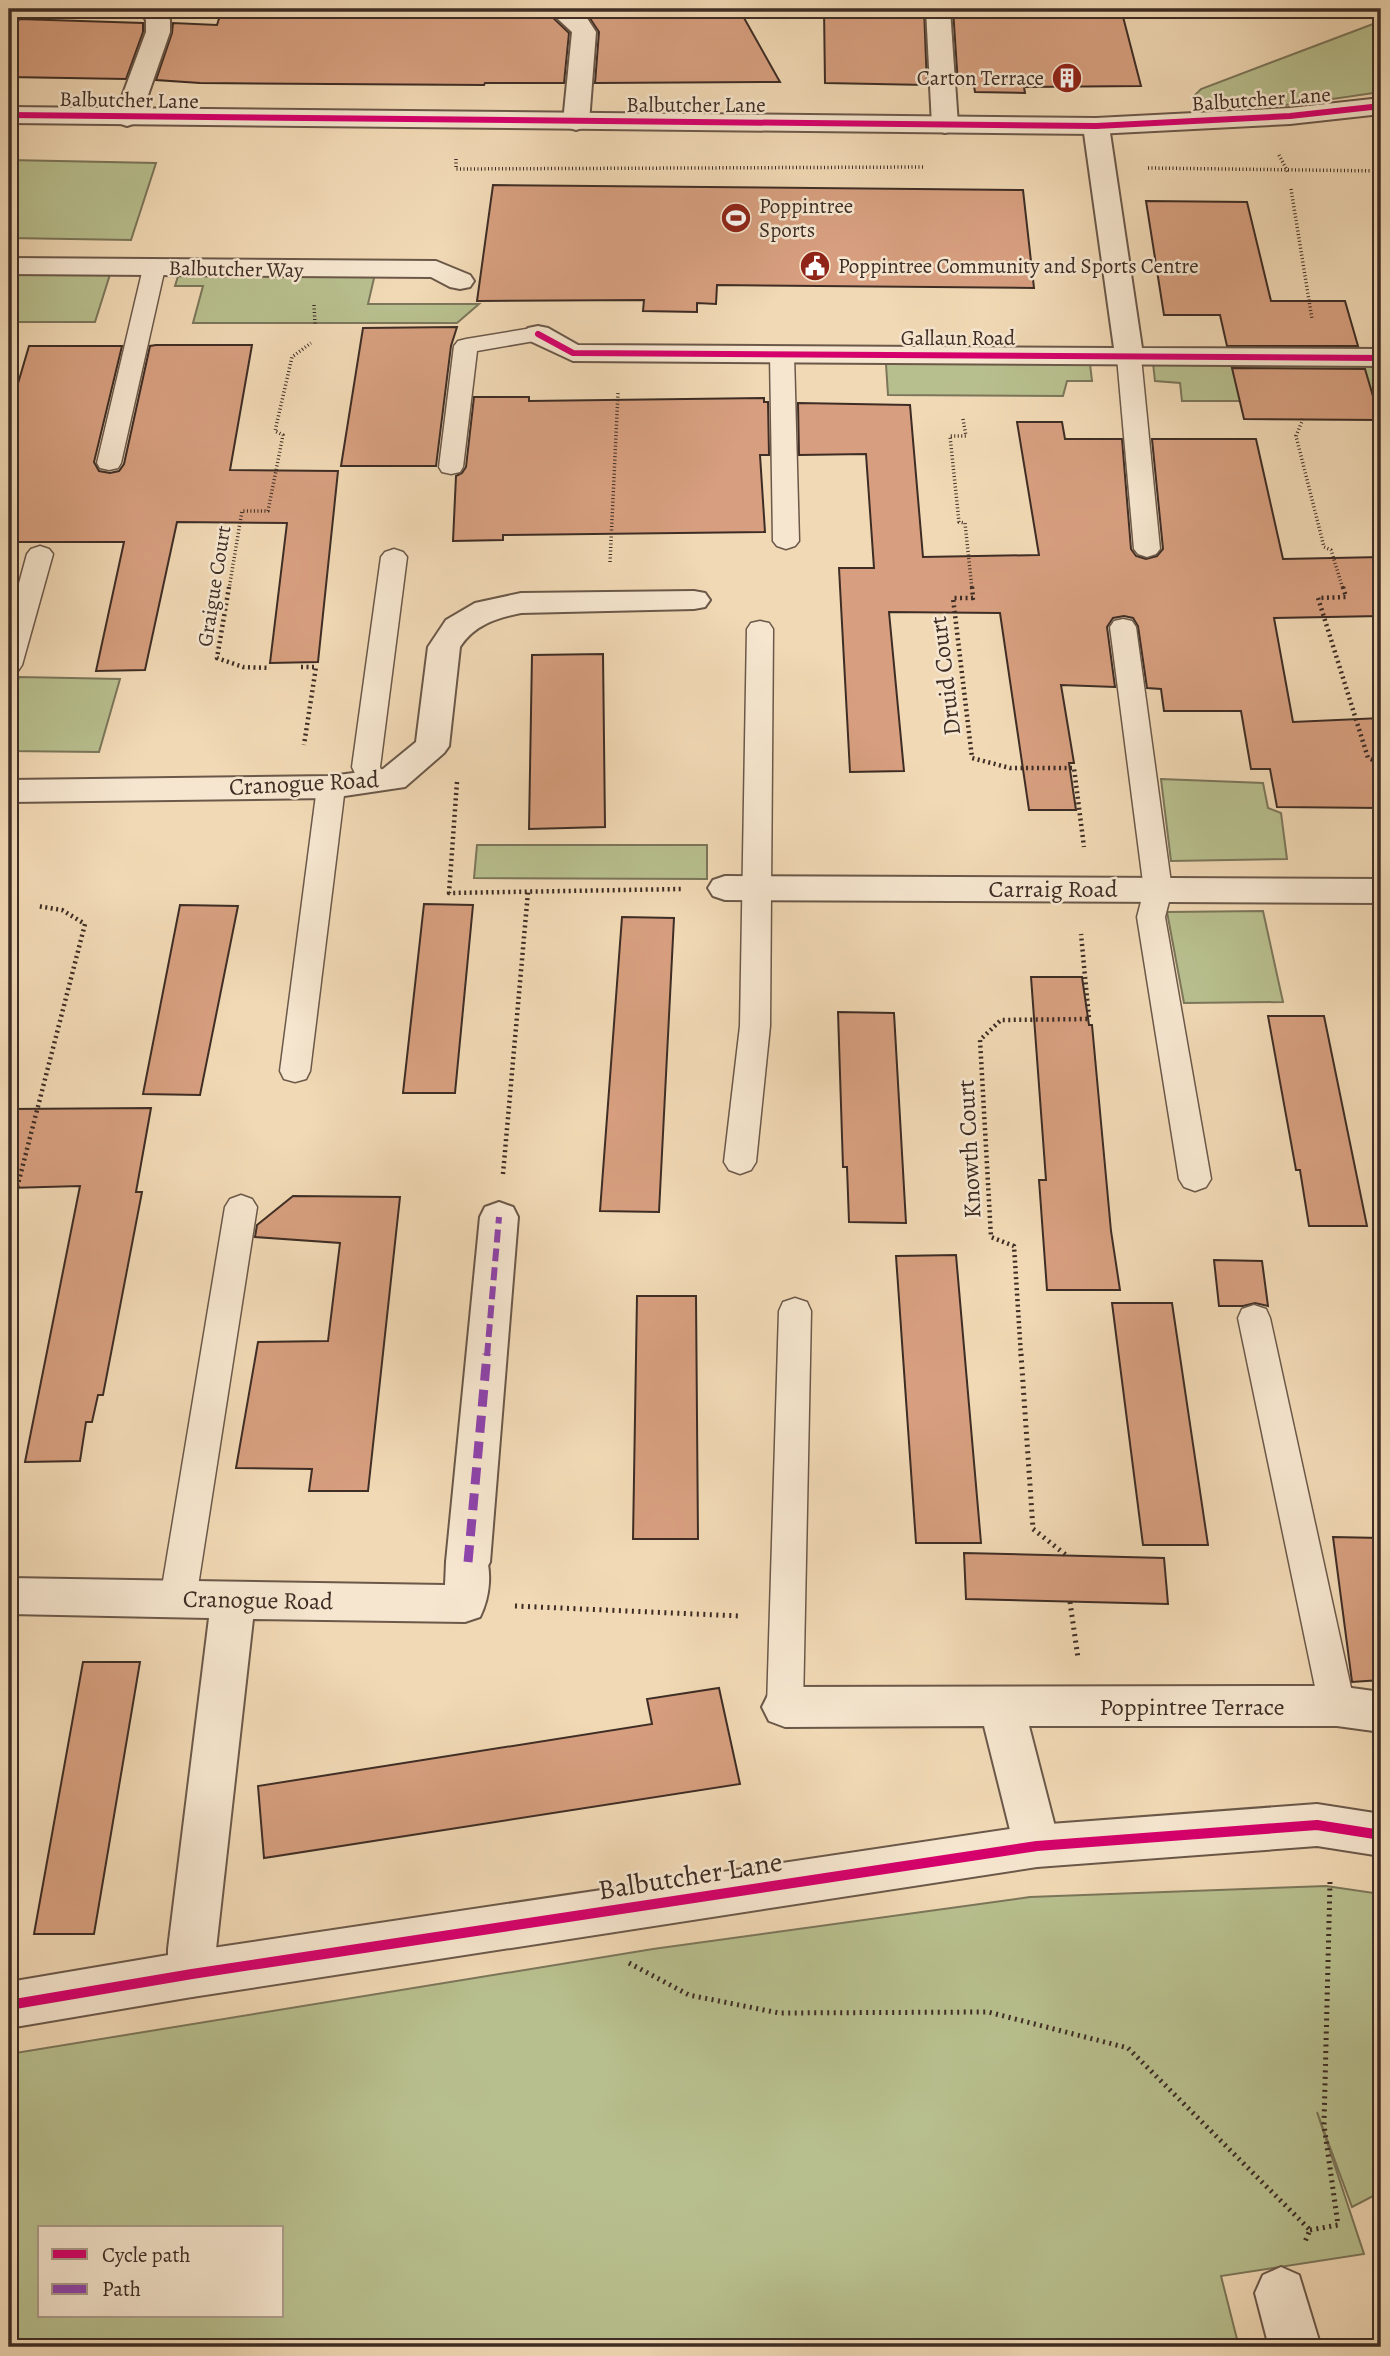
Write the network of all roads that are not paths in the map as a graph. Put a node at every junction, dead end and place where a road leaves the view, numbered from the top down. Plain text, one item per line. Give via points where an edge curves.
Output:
1 (150, 9) edge
2 (559, 9) edge
3 (938, 9) edge
4 (1381, 106) edge
5 (9, 115) edge
6 (127, 118) junction
7 (576, 122) junction
8 (945, 125) junction
9 (1096, 126) junction
10 (9, 266) edge
11 (154, 268) junction
12 (460, 281) dead end
13 (538, 334) joint
14 (782, 354) junction
15 (1129, 357) junction
16 (1381, 358) edge
17 (109, 463) dead end
18 (451, 467) dead end
19 (786, 541) dead end
20 (1147, 549) dead end
21 (40, 554) dead end
22 (394, 557) dead end
23 (694, 600) dead end
24 (1123, 627) dead end
25 (760, 629) dead end
26 (9, 665) edge
27 (382, 779) junction
28 (331, 786) junction
29 (9, 790) edge
30 (740, 888) junction
31 (1158, 890) junction
32 (1381, 891) edge
33 (295, 1071) dead end
34 (740, 1162) dead end
35 (1195, 1179) dead end
36 (241, 1207) dead end
37 (499, 1217) road end
38 (795, 1311) dead end
39 (1254, 1318) dead end
40 (9, 1596) edge
41 (178, 1599) junction
42 (233, 1600) junction
43 (1337, 1706) junction
44 (785, 1707) joint
45 (1002, 1707) junction
46 (1381, 1712) edge
47 (1381, 1835) edge
48 (1037, 1846) junction
49 (192, 1974) junction
50 (9, 2005) edge
51 (1281, 2293) road end
52 (1295, 2347) edge

1 - 6 street via 158,20 158,32
2 - 7 street via 584,32
3 - 8 street
4 - 9 street, Balbutcher Lane via 1290,116
5 - 6 street, Balbutcher Lane
6 - 7 street, Balbutcher Lane
7 - 8 street, Balbutcher Lane
8 - 9 street, Balbutcher Lane
9 - 15 street
10 - 11 street, Balbutcher Way
11 - 12 street, Balbutcher Way via 436,269
11 - 17 lane
13 - 14 street, Gallaun Road via 573,353
13 - 18 lane via 467,346
14 - 15 street, Gallaun Road
14 - 19 lane
15 - 16 street, Gallaun Road
15 - 20 lane
21 - 26 lane
22 - 27 lane via 366,768
23 - 27 street, Cranogue Road via 522,603 486,610 457,627 443,647 432,746
24 - 31 lane
25 - 30 lane
27 - 28 street, Cranogue Road
28 - 29 street, Cranogue Road
28 - 33 lane
30 - 31 street, Carraig Road
30 - 34 lane via 755,1026
31 - 32 street, Carraig Road
31 - 35 lane via 1152,917
36 - 41 lane
37 - 42 street, Cranogue Road via 465,1604
38 - 44 lane
39 - 43 lane
40 - 41 street, Cranogue Road
41 - 42 street, Cranogue Road
42 - 49 street
43 - 45 street, Poppintree Terrace
43 - 46 street, Poppintree Terrace
44 - 45 street, Poppintree Terrace
45 - 48 street
47 - 48 street, Balbutcher Lane via 1317,1825
48 - 49 street, Balbutcher Lane
49 - 50 street, Balbutcher Lane
51 - 52 street

